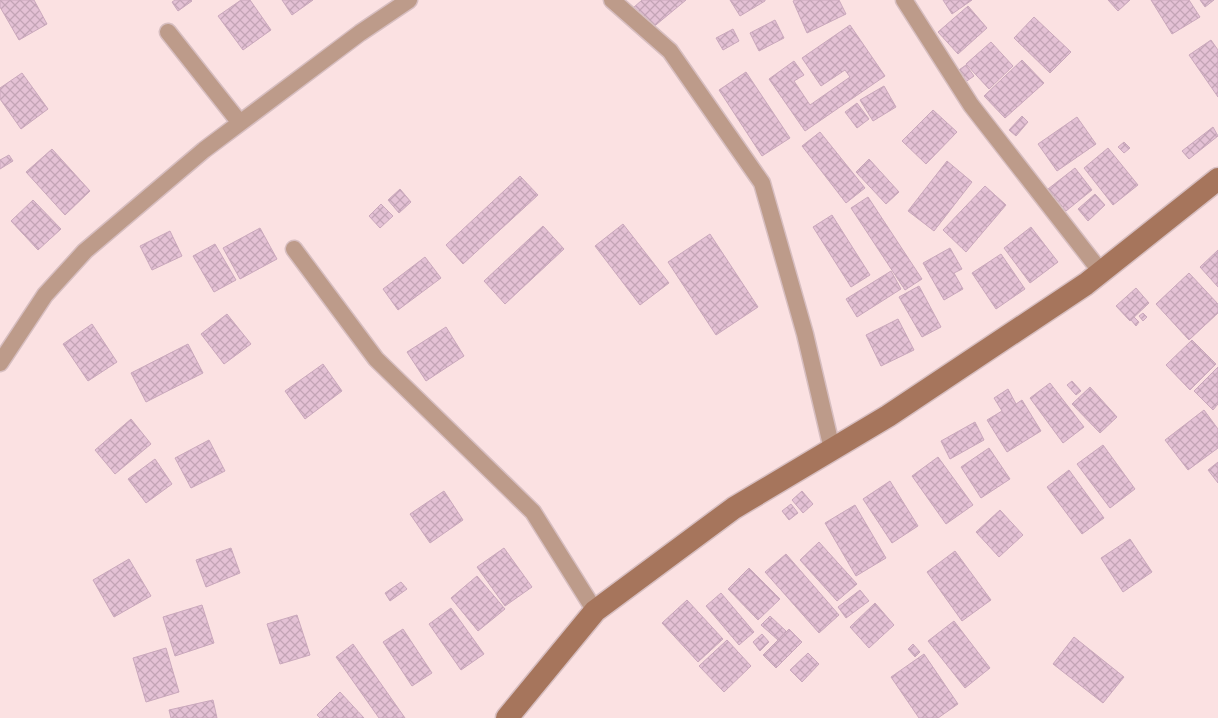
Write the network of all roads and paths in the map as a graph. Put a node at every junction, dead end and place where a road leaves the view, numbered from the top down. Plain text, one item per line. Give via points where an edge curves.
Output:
1 (409, 0) edge
2 (612, 0) edge
3 (904, 0) edge
4 (168, 32) dead end
5 (240, 123) junction
6 (1218, 179) edge
7 (294, 250) dead end
8 (1101, 272) junction
9 (0, 363) edge
10 (832, 449) junction
11 (595, 611) junction
12 (507, 718) edge

1 - 5 street via 360,32
2 - 10 street via 670,51 762,183 805,334
3 - 8 street via 971,104
4 - 5 street
5 - 9 street via 85,251 45,295
6 - 8 main road
7 - 11 street via 376,359 533,512
8 - 10 main road via 888,416
10 - 11 main road via 734,508
11 - 12 main road

